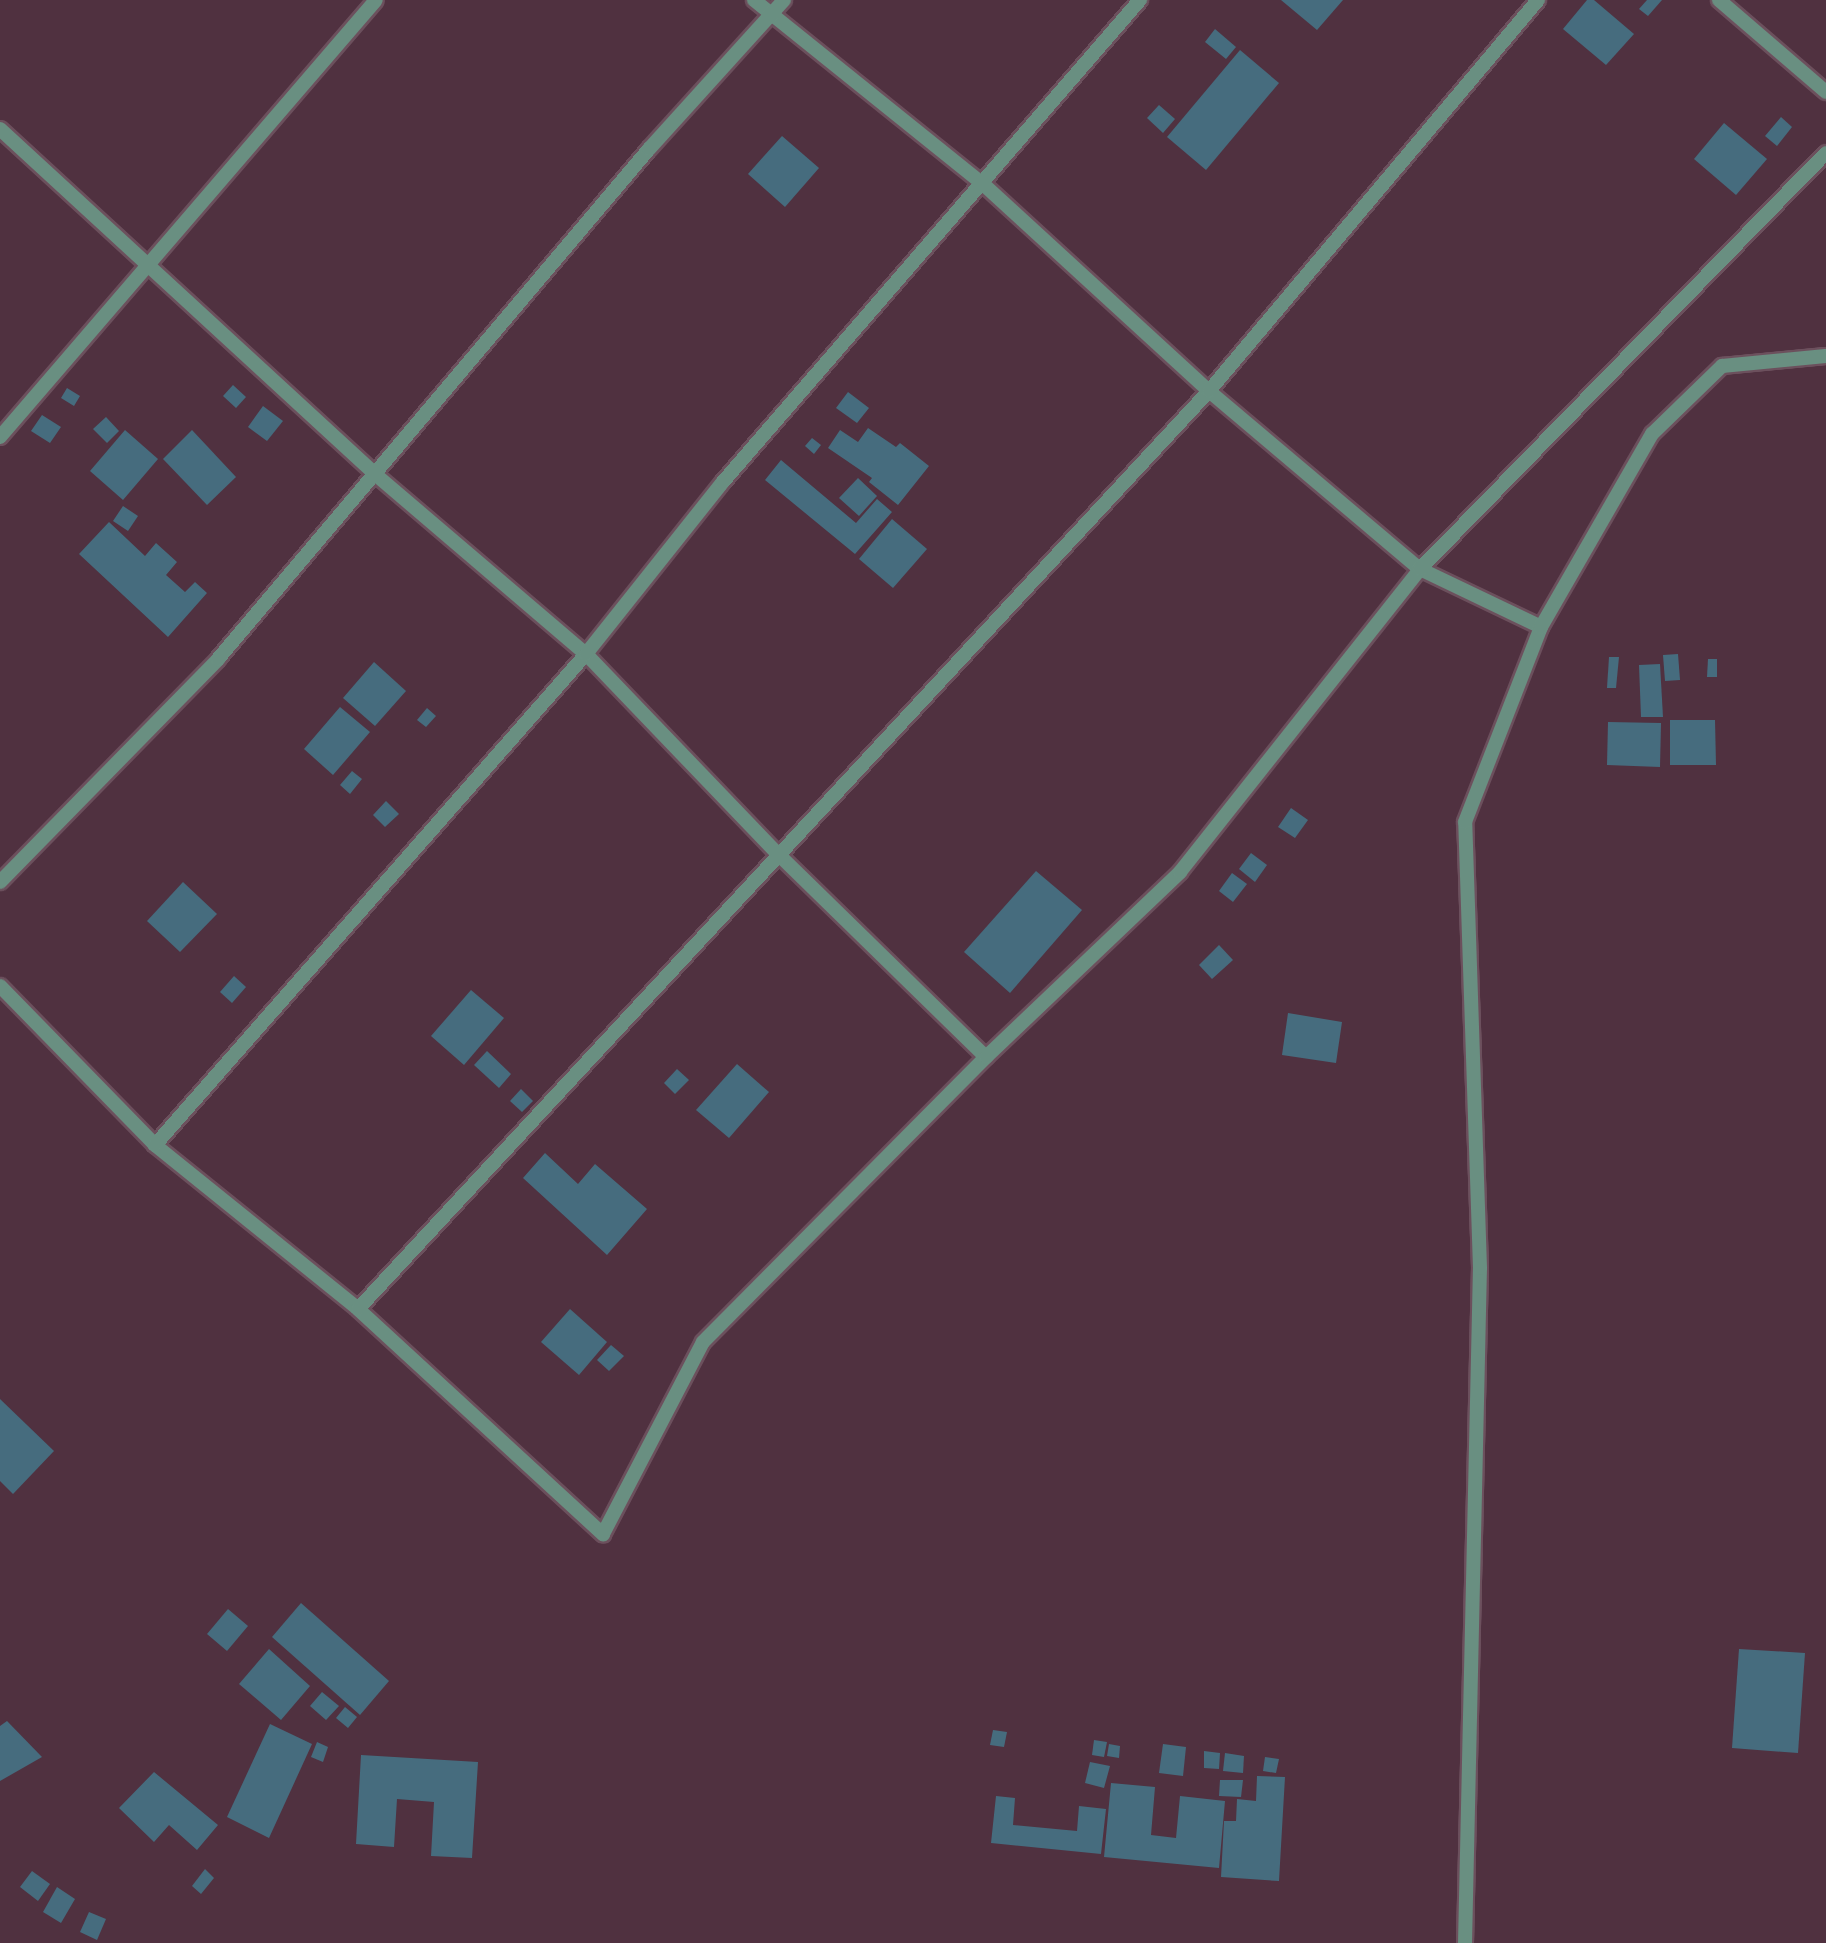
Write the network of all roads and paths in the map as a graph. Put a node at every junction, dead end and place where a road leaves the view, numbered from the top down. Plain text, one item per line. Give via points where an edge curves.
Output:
1 (376, 0) edge
2 (754, 0) edge
3 (783, 0) edge
4 (1140, 0) edge
5 (1538, 0) edge
6 (1719, 0) edge
7 (769, 16) junction
8 (1826, 92) edge
9 (0, 129) edge
10 (1826, 153) edge
11 (982, 183) junction
12 (147, 268) junction
13 (1826, 356) edge
14 (1209, 391) junction
15 (0, 437) edge
16 (374, 474) junction
17 (1420, 569) junction
18 (1541, 627) junction
19 (586, 654) junction
20 (781, 857) junction
21 (0, 883) edge
22 (0, 986) edge
23 (986, 1057) junction
24 (155, 1145) junction
25 (358, 1309) junction
26 (1465, 1943) edge

1 - 12 street
2 - 7 street
3 - 7 street
4 - 11 street
5 - 14 street
6 - 8 street
7 - 11 street
7 - 16 street via 640,159
9 - 12 street
10 - 17 street
11 - 14 street
11 - 19 street via 722,483
12 - 15 street
12 - 16 street
13 - 18 street via 1722,366 1652,434
14 - 17 street
14 - 20 street
16 - 19 street
16 - 21 street via 218,659
17 - 18 street
17 - 23 street via 1180,872
18 - 26 street via 1465,822 1480,1268
19 - 20 street
19 - 24 street
20 - 23 street
20 - 25 street
22 - 24 street
23 - 25 street via 703,1342 603,1534
24 - 25 street

